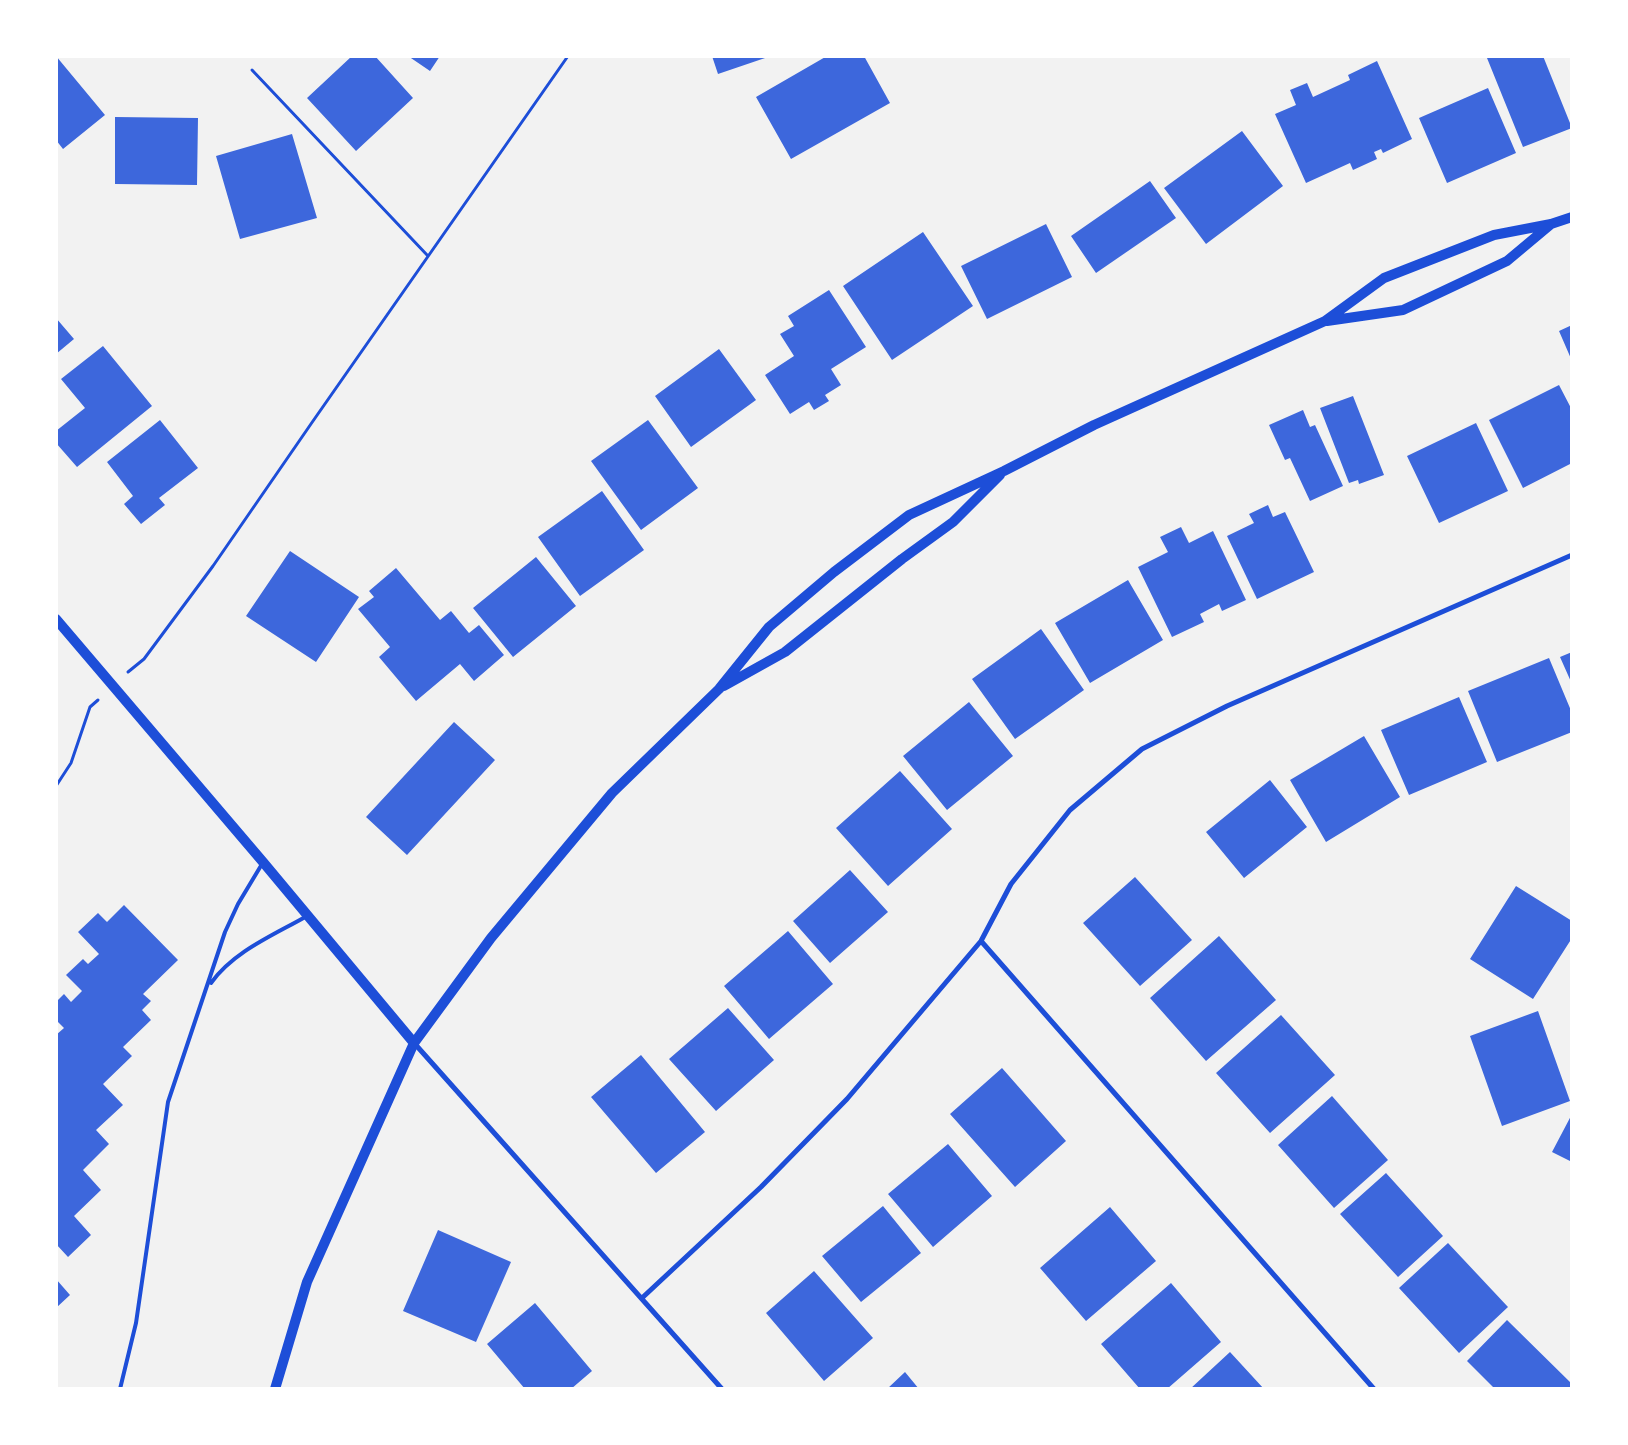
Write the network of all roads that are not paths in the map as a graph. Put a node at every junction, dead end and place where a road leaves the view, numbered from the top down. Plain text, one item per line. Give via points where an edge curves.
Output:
1 (1572, 217) edge
2 (1551, 224) junction
3 (1324, 321) junction
4 (1004, 471) junction
5 (1572, 555) edge
6 (56, 619) edge
7 (719, 689) junction
8 (264, 862) junction
9 (308, 916) junction
10 (981, 941) junction
11 (208, 986) junction
12 (414, 1043) junction
13 (642, 1298) junction
14 (120, 1389) edge
15 (275, 1389) edge
16 (722, 1389) edge
17 (1374, 1389) edge

1 - 2 main road
2 - 3 main road via 1494,235 1384,278
2 - 3 main road via 1507,261 1403,310
3 - 4 main road via 1094,425
4 - 7 main road via 953,522 785,652
4 - 7 main road via 910,514 834,572 769,627
5 - 10 street via 1227,706 1142,749 1070,810 1011,884
6 - 8 main road
7 - 12 main road via 612,793 491,938
8 - 9 main road
8 - 11 lane via 225,932
9 - 11 lane via 243,952
9 - 12 main road
10 - 13 street via 847,1099 761,1188
10 - 17 street
11 - 14 lane via 168,1102 136,1322
12 - 13 street
12 - 15 main road via 307,1282
13 - 16 street

